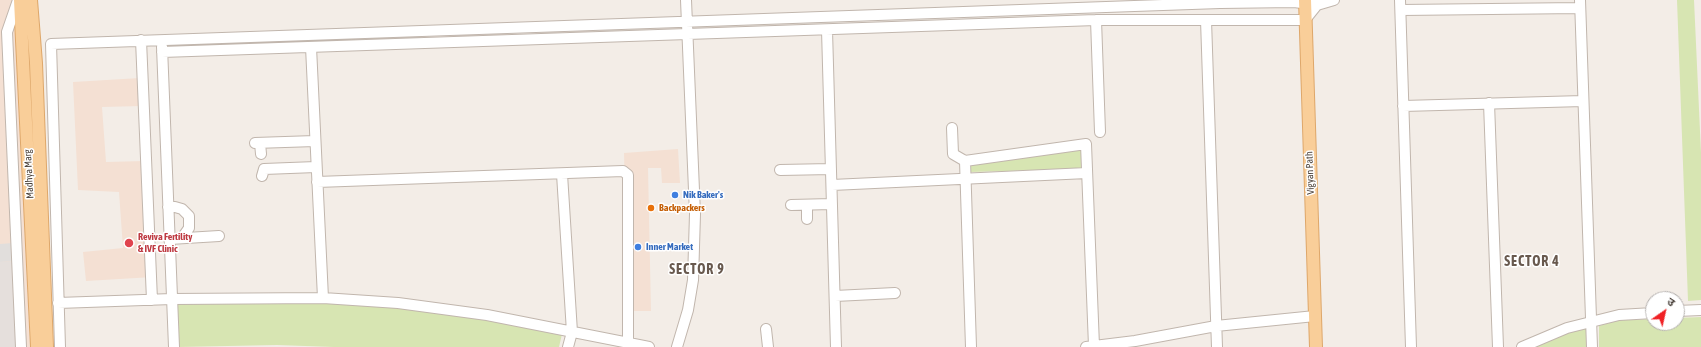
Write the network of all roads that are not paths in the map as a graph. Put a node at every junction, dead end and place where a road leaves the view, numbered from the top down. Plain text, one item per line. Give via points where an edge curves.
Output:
1 (19, 0) edge
2 (31, 0) edge
3 (686, 0) edge
4 (1334, 0) edge
5 (1305, 1) edge
6 (1580, 4) edge
7 (1317, 5) junction
8 (1400, 5) edge
9 (1096, 20) junction
10 (1206, 20) junction
11 (1305, 20) junction
12 (687, 22) junction
13 (827, 30) junction
14 (4, 32) edge
15 (687, 34) junction
16 (162, 39) junction
17 (140, 40) junction
18 (4, 44) edge
19 (311, 47) junction
20 (162, 52) junction
21 (36, 63) junction
22 (51, 64) junction
23 (1583, 100) junction
24 (1489, 103) junction
25 (1404, 106) junction
26 (952, 128) dead end
27 (1100, 132) dead end
28 (315, 141) junction
29 (261, 154) dead end
30 (965, 161) junction
31 (316, 167) junction
32 (831, 169) junction
33 (780, 170) dead end
34 (1087, 173) junction
35 (562, 174) junction
36 (262, 176) dead end
37 (965, 180) junction
38 (317, 182) junction
39 (832, 185) junction
40 (832, 201) junction
41 (807, 205) junction
42 (168, 207) junction
43 (807, 219) dead end
44 (218, 236) dead end
45 (182, 238) junction
46 (170, 239) junction
47 (877, 288) dead end
48 (834, 292) junction
49 (895, 293) dead end
50 (323, 298) junction
51 (172, 299) junction
52 (152, 300) junction
53 (58, 303) junction
54 (1701, 310) edge
55 (1685, 311) edge
56 (1645, 313) edge
57 (1315, 316) junction
58 (1591, 322) junction
59 (1216, 326) junction
60 (766, 330) dead end
61 (572, 332) junction
62 (628, 343) junction
63 (21, 347) edge
64 (37, 347) edge
65 (47, 347) edge
66 (60, 347) edge
67 (174, 347) edge
68 (568, 347) edge
69 (649, 347) edge
70 (677, 347) edge
71 (768, 347) edge
72 (836, 347) edge
73 (972, 347) edge
74 (1090, 347) edge
75 (1217, 347) edge
76 (1316, 347) edge
77 (1411, 347) edge
78 (1498, 347) edge
79 (1522, 347) edge
80 (1592, 347) edge

1 - 14 street
1 - 64 main road, Madhya Marg
2 - 21 main road, Madhya Marg
3 - 12 street
4 - 7 street
5 - 7 street
5 - 11 main road, Vigyan Path
5 - 12 street
6 - 8 street
6 - 23 street
7 - 11 street
8 - 25 street
9 - 10 street
9 - 13 street
9 - 27 street
10 - 11 street
10 - 59 street
11 - 57 main road, Vigyan Path
12 - 15 street
12 - 16 street
13 - 15 street
13 - 32 street
14 - 18 street
15 - 19 street
15 - 70 street via 695,214 693,280 688,310
16 - 17 street
16 - 20 street
17 - 22 street via 51,44
17 - 52 street
18 - 63 street
19 - 20 street
19 - 28 street
20 - 42 street
21 - 22 street
21 - 65 main road, Madhya Marg
22 - 53 street
23 - 24 street
23 - 58 street
24 - 25 street
24 - 78 street
25 - 77 street
26 - 30 street via 952,154
28 - 29 street via 258,143
28 - 31 street
30 - 34 street via 1086,144
30 - 37 street
31 - 36 street via 264,169
31 - 38 street
32 - 33 street
32 - 39 street
34 - 37 street
34 - 74 street
35 - 38 street
35 - 61 street
35 - 62 street via 623,171 628,175
37 - 39 street
37 - 73 street
38 - 50 street
39 - 40 street
40 - 41 street
40 - 41 street via 791,203
40 - 48 street
41 - 43 street
42 - 45 street via 182,209 189,216 189,228
42 - 46 street
44 - 45 street
45 - 46 street
46 - 51 street
47 - 48 street
48 - 49 street
48 - 72 street
50 - 51 street
50 - 61 street via 413,305
51 - 52 street
51 - 67 street
52 - 53 street
53 - 66 street
54 - 55 street
56 - 58 street via 1619,315
57 - 59 street
57 - 76 main road, Vigyan Path
58 - 79 street via 1567,328
58 - 80 street
59 - 74 street
59 - 75 street
60 - 71 street
61 - 62 street
61 - 68 street
62 - 69 street

